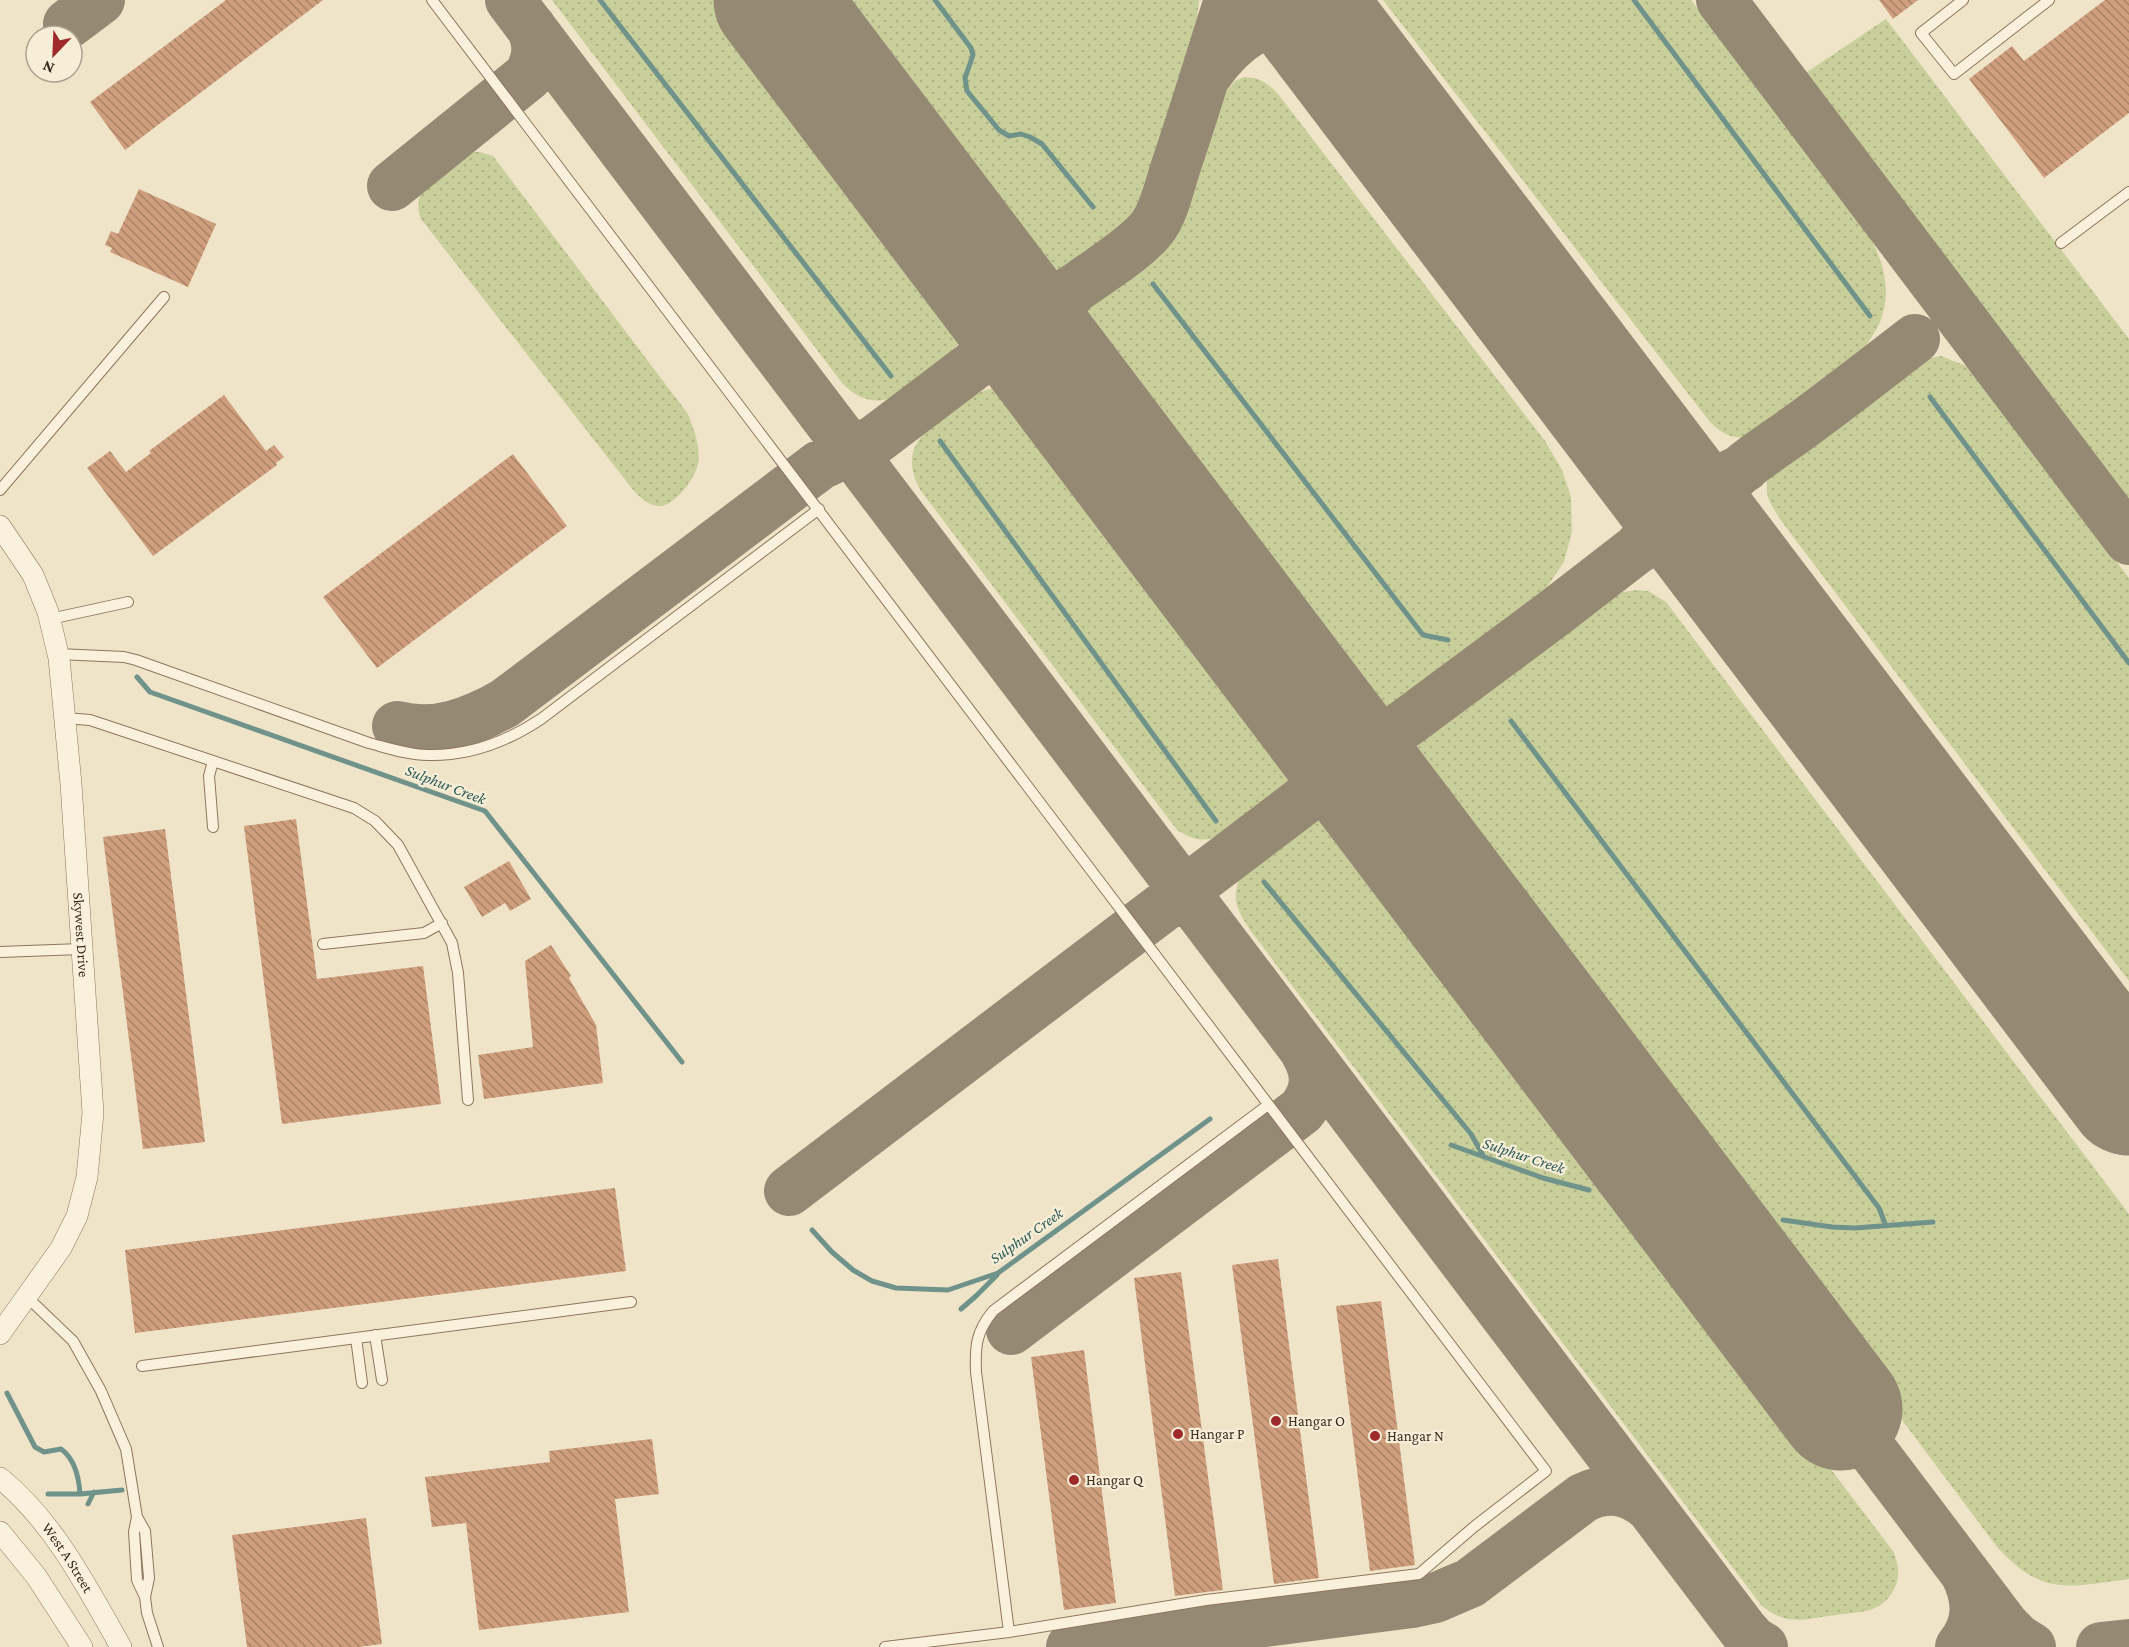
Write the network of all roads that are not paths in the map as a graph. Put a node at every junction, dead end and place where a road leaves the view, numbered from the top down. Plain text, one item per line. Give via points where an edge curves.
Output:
1 (432, 0) edge
2 (1963, 0) edge
3 (2049, 0) edge
4 (2129, 192) edge
5 (2061, 243) dead end
6 (164, 297) dead end
7 (0, 490) edge
8 (819, 510) junction
9 (0, 526) edge
10 (128, 602) dead end
11 (50, 619) junction
12 (58, 654) junction
13 (65, 718) junction
14 (213, 761) junction
15 (213, 827) dead end
16 (442, 923) junction
17 (323, 944) dead end
18 (81, 949) junction
19 (0, 952) edge
20 (468, 1101) dead end
21 (1268, 1105) junction
22 (27, 1297) junction
23 (631, 1302) dead end
24 (0, 1334) edge
25 (375, 1335) junction
26 (356, 1338) junction
27 (142, 1366) dead end
28 (382, 1380) dead end
29 (362, 1383) dead end
30 (0, 1478) edge
31 (0, 1532) edge
32 (1009, 1632) junction
33 (78, 1645) edge
34 (121, 1647) edge
35 (158, 1647) edge
36 (885, 1647) edge

1 - 8 lane
2 - 3 lane via 1921,33 1954,74
4 - 5 lane
6 - 7 lane
8 - 12 lane via 541,719 504,741 469,751 428,755 401,752 136,660
8 - 21 lane
9 - 11 street, Skywest Drive via 33,575
10 - 11 lane
11 - 12 street, Skywest Drive
12 - 13 street, Skywest Drive
13 - 14 lane via 90,720
13 - 18 street, Skywest Drive
14 - 15 lane via 209,776
14 - 16 lane via 354,807 375,821 398,845
16 - 17 lane via 424,933
16 - 20 lane via 452,943 458,973
18 - 19 lane
18 - 22 street, Skywest Drive via 93,1113 87,1177 77,1216 61,1248
21 - 32 lane via 993,1311 984,1322 975,1348 976,1372
21 - 32 lane via 1546,1471 1419,1574 1206,1600
22 - 24 street, Skywest Drive
22 - 35 lane via 73,1341 101,1391 126,1449 137,1517 137,1580
23 - 25 lane
25 - 26 lane
25 - 28 lane
26 - 27 lane
26 - 29 lane
30 - 34 street, West A Street via 63,1549
31 - 33 street via 36,1575
32 - 36 lane

